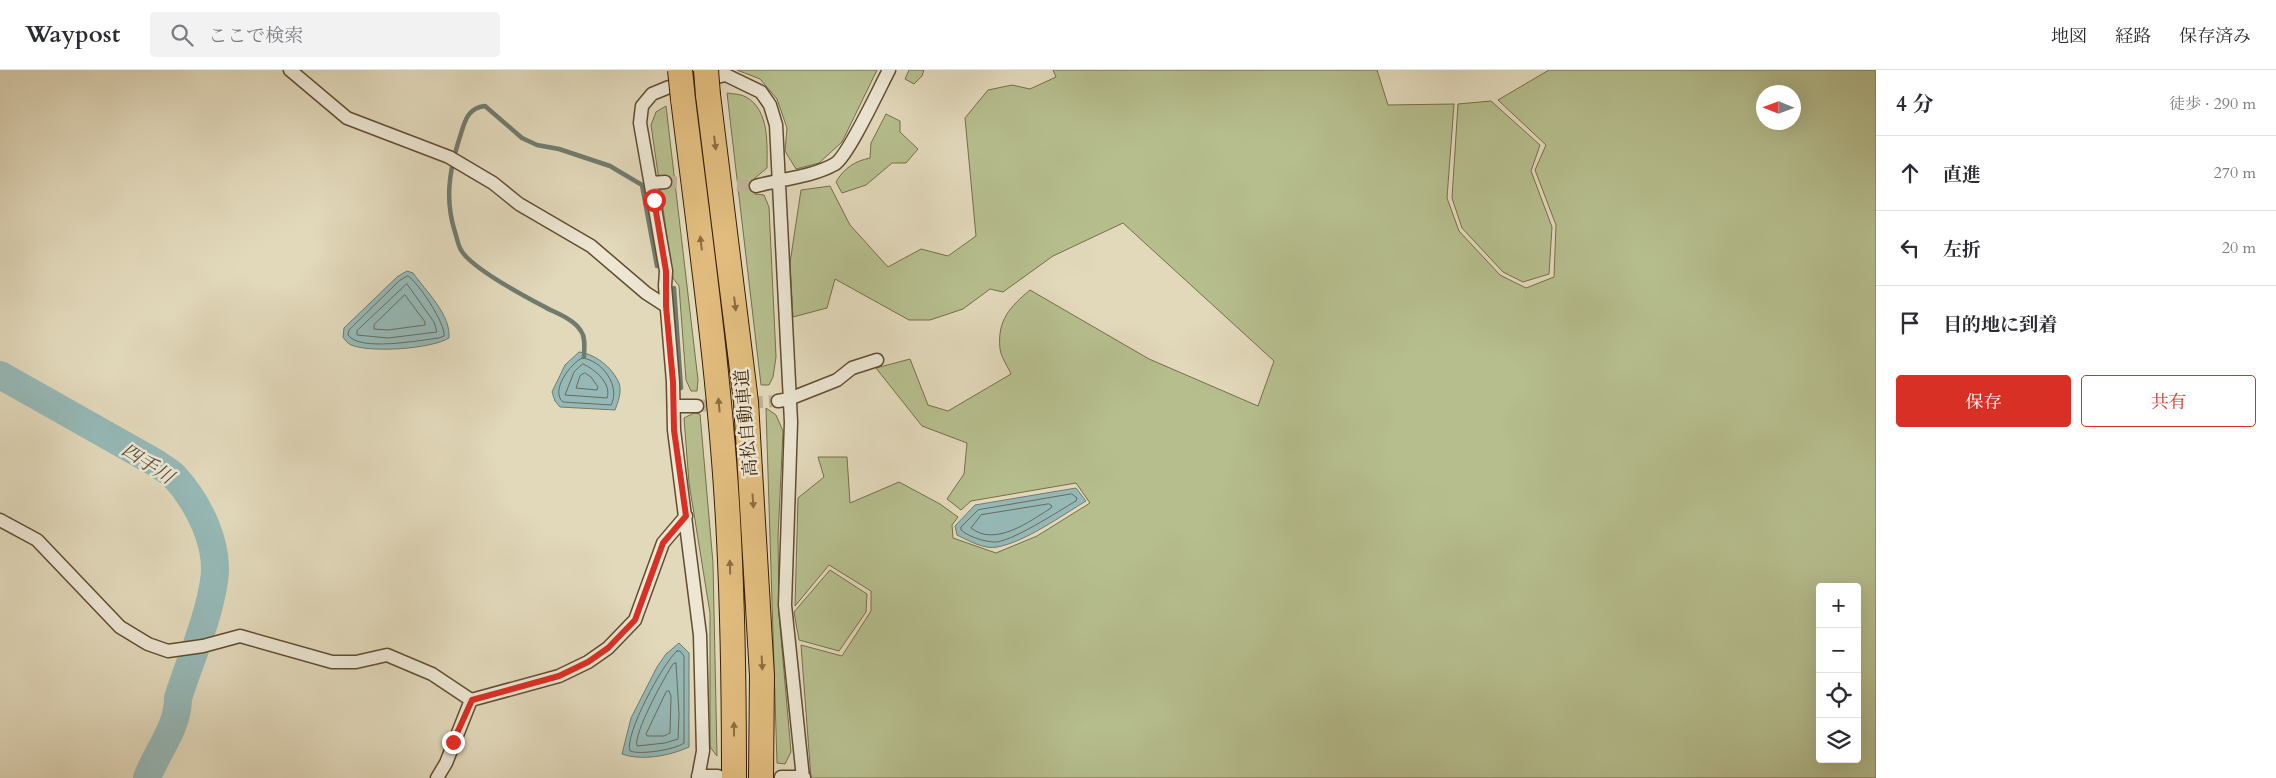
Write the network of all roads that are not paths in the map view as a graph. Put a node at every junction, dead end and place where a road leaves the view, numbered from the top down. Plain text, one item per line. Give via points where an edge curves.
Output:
1 (290, 70) edge
2 (680, 70) edge
3 (889, 70) edge
4 (719, 72) edge
5 (777, 181) junction
6 (665, 182) tunnel mouth
7 (651, 183) junction
8 (756, 186) tunnel mouth
9 (666, 306) junction
10 (877, 360) dead end
11 (783, 400) junction
12 (674, 406) junction
13 (697, 406) tunnel mouth
14 (686, 516) junction
15 (0, 520) edge
16 (472, 700) junction
17 (698, 777) edge
18 (726, 777) edge
19 (771, 777) edge
20 (804, 777) edge
21 (437, 778) edge

1 - 9 street via 347,118 452,159 493,182 519,204 591,246
18 -> 2 highway, 高松自動車道, bridge via 734,673 729,538 719,399
3 - 5 street via 837,163 820,171
4 - 5 street via 761,92 770,105 776,125
4 - 7 street via 652,94 642,106 640,123
4 -> 19 highway, 高松自動車道, bridge via 708,95 746,402
5 - 8 street
5 - 11 street
6 - 7 street
7 - 9 street via 666,271
9 - 12 street
10 - 11 street via 852,368 837,380
11 - 20 street via 791,422 785,605
12 - 13 street
12 - 14 street via 674,430
14 - 16 street via 663,543 635,620 608,648 559,676
14 - 17 street via 700,635 703,751
15 - 16 street via 37,540 120,627 148,644 168,651 240,636 332,662 356,662 387,656 432,674
16 - 21 street
17 - 18 street
19 - 20 street

